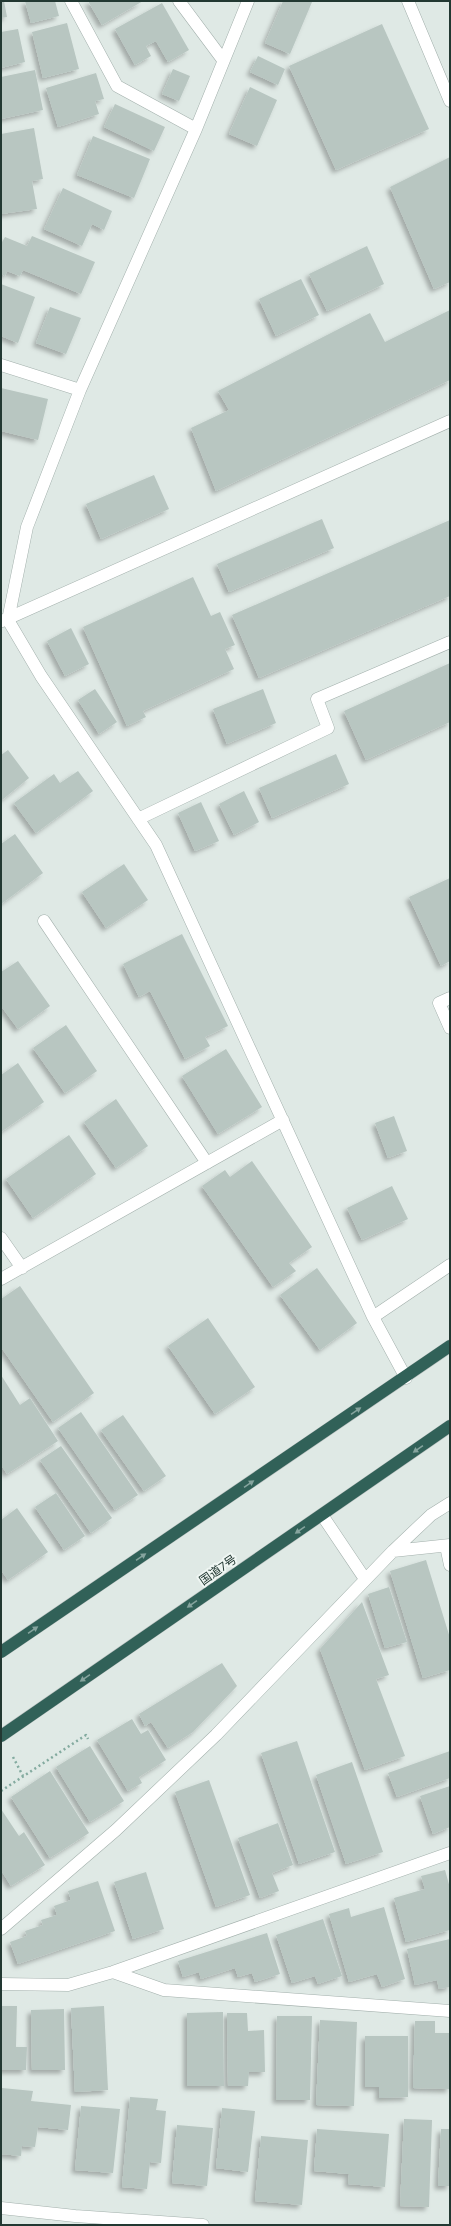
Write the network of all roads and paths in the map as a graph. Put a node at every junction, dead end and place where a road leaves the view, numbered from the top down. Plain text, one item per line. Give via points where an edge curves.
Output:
1 (70, 1) edge
2 (180, 1) edge
3 (248, 1) edge
4 (408, 1) edge
5 (223, 60) junction
6 (450, 101) edge
7 (196, 129) junction
8 (1, 365) edge
9 (80, 390) junction
10 (450, 421) edge
11 (4, 621) edge
12 (450, 642) edge
13 (138, 819) junction
14 (44, 921) dead end
15 (450, 998) edge
16 (450, 1028) edge
17 (283, 1120) junction
18 (207, 1163) junction
19 (1, 1238) edge
20 (450, 1265) edge
21 (22, 1268) junction
22 (1, 1280) edge
23 (373, 1317) junction
24 (445, 1350) edge
25 (406, 1378) junction
26 (450, 1426) edge
27 (450, 1503) edge
28 (322, 1515) junction
29 (448, 1545) edge
30 (392, 1551) junction
31 (450, 1565) edge
32 (365, 1579) junction
33 (1, 1652) edge
34 (1, 1736) edge
35 (88, 1739) dead end
36 (1, 1791) edge
37 (450, 1853) edge
38 (1, 1929) edge
39 (113, 1972) junction
40 (1, 1984) edge
41 (450, 2011) edge
42 (1, 2208) edge
43 (203, 2225) edge

1 - 7 street via 117,86
2 - 5 street
3 - 5 street
4 - 6 street
5 - 7 street
7 - 9 street
8 - 9 street
9 - 11 street via 27,527
10 - 11 street
11 - 13 street
12 - 13 street via 317,699 328,728
13 - 17 street via 156,845
14 - 18 street
15 - 16 street via 440,1003
17 - 18 street
17 - 23 street
18 - 21 street
19 - 21 street
20 - 23 street
21 - 22 street
23 - 25 street
24 - 25 highway
33 -> 25 highway
26 -> 28 highway, 国道7号
27 - 30 street via 431,1515
28 - 32 street
28 -> 34 highway, 国道7号
29 - 30 street
29 - 31 street
30 - 32 street
32 - 38 street via 210,1741 116,1830
35 - 36 path via 86,1735
37 - 39 street
39 - 40 street via 68,1985
39 - 41 street via 164,1990
42 - 43 street

